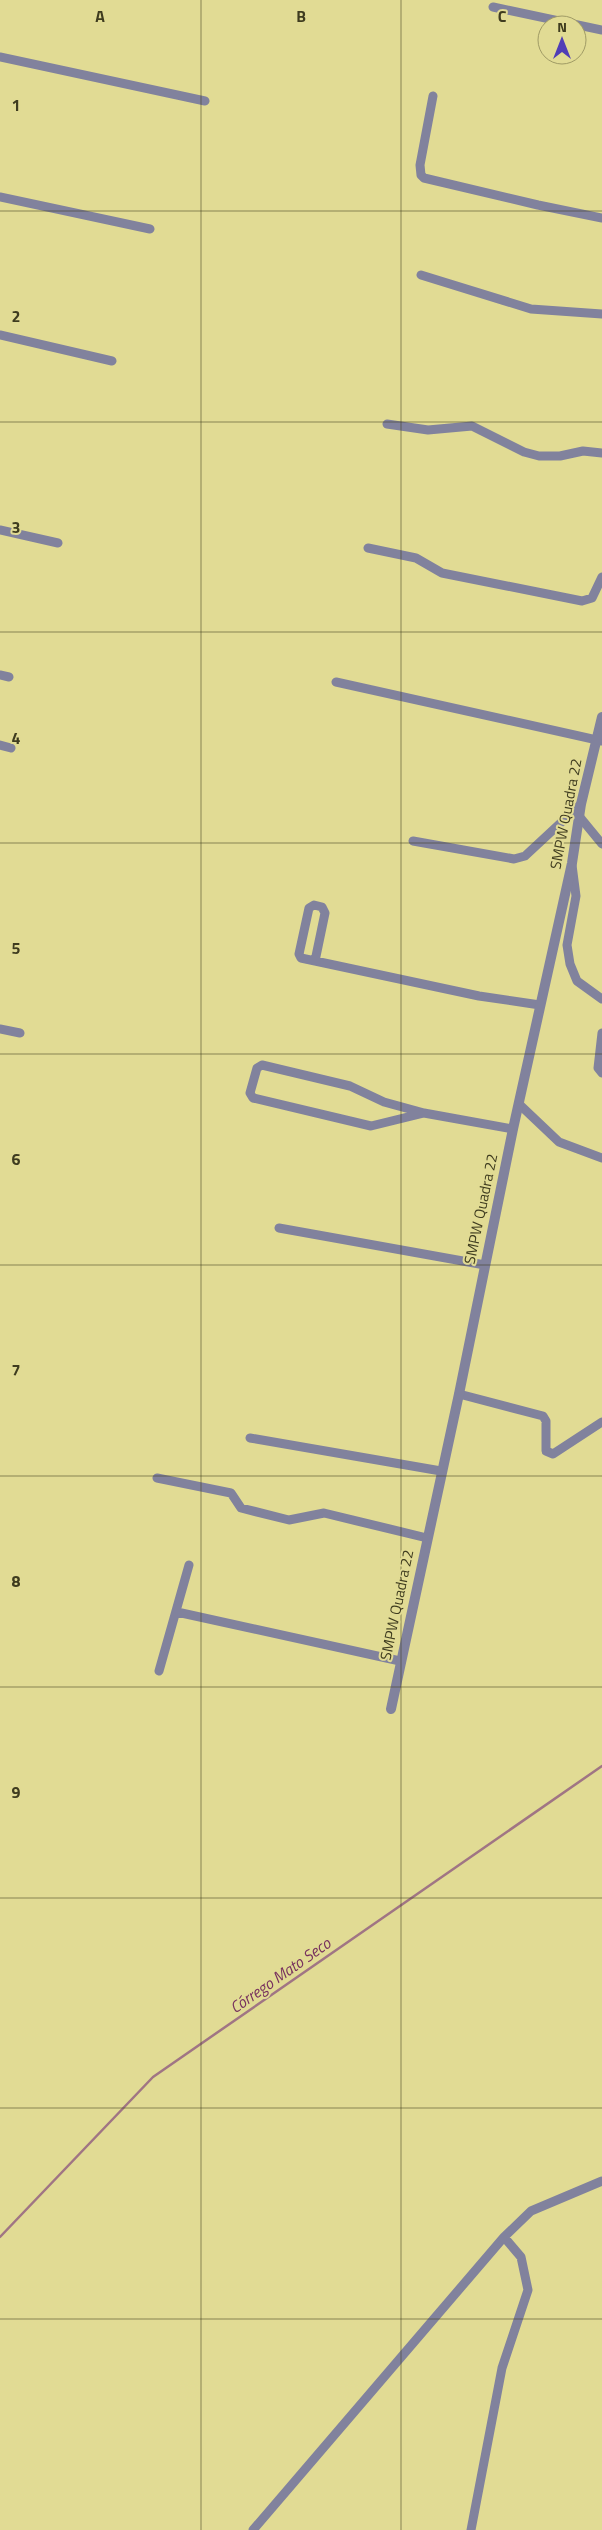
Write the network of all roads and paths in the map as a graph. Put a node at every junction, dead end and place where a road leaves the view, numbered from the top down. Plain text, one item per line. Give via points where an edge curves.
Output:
1 (493, 7) dead end
2 (602, 30) edge
3 (0, 57) edge
4 (433, 96) dead end
5 (204, 101) dead end
6 (0, 197) edge
7 (602, 218) edge
8 (150, 229) dead end
9 (421, 275) dead end
10 (602, 314) edge
11 (0, 335) edge
12 (112, 361) dead end
13 (387, 424) dead end
14 (602, 453) edge
15 (0, 530) edge
16 (58, 543) dead end
17 (368, 548) dead end
18 (602, 577) edge
19 (336, 682) dead end
20 (602, 717) edge
21 (600, 741) edge
22 (0, 745) edge
23 (11, 748) dead end
24 (581, 804) junction
25 (579, 816) junction
26 (413, 841) dead end
27 (602, 844) edge
28 (572, 863) junction
29 (301, 944) junction
30 (318, 946) junction
31 (315, 961) junction
32 (602, 1000) edge
33 (540, 1005) junction
34 (0, 1029) edge
35 (20, 1033) dead end
36 (602, 1034) edge
37 (602, 1073) edge
38 (520, 1105) junction
39 (424, 1113) junction
40 (513, 1129) junction
41 (602, 1158) edge
42 (279, 1228) dead end
43 (485, 1265) junction
44 (459, 1394) junction
45 (602, 1422) edge
46 (250, 1438) dead end
47 (442, 1470) junction
48 (157, 1478) dead end
49 (427, 1538) junction
50 (189, 1565) dead end
51 (177, 1612) junction
52 (400, 1661) junction
53 (159, 1671) dead end
54 (391, 1708) dead end
55 (602, 2181) edge
56 (504, 2237) junction
57 (253, 2530) edge
58 (471, 2530) edge

1 - 2 street
3 - 5 street
4 - 7 street via 421,175
6 - 8 street
9 - 10 street via 531,309
11 - 12 street
13 - 14 street via 428,430 472,426 539,456 583,451
15 - 16 street
17 - 18 street via 416,558 442,573 582,601 592,598
19 - 21 street
20 - 21 street, SMPW Quadra 22
21 - 24 street, SMPW Quadra 22
22 - 23 street
24 - 25 street, SMPW Quadra 22
24 - 26 street via 525,856 514,859
25 - 27 street
25 - 28 street, SMPW Quadra 22
28 - 32 street via 576,896 567,945 570,964 577,981
28 - 33 street, SMPW Quadra 22
29 - 30 street
29 - 30 street via 309,908 314,905 322,907 325,913
29 - 31 street via 301,958
30 - 31 street
31 - 33 street via 479,996
33 - 38 street, SMPW Quadra 22
34 - 35 street
36 - 37 street via 598,1068
38 - 40 street, SMPW Quadra 22
38 - 41 street via 558,1142
39 - 39 street via 384,1102 350,1086 262,1065 257,1068 250,1093 253,1098 371,1126
39 - 40 street
40 - 43 street, SMPW Quadra 22
42 - 43 street
43 - 44 street, SMPW Quadra 22
44 - 45 street via 543,1416 546,1421 546,1451 550,1454
44 - 47 street, SMPW Quadra 22
46 - 47 street
47 - 49 street, SMPW Quadra 22
48 - 49 street via 231,1493 241,1508 289,1520 324,1513
49 - 52 street, SMPW Quadra 22
50 - 51 street
51 - 52 street
51 - 53 street
52 - 54 street, SMPW Quadra 22
55 - 56 street via 531,2210
56 - 57 street
56 - 58 street via 521,2257 528,2290 502,2368

